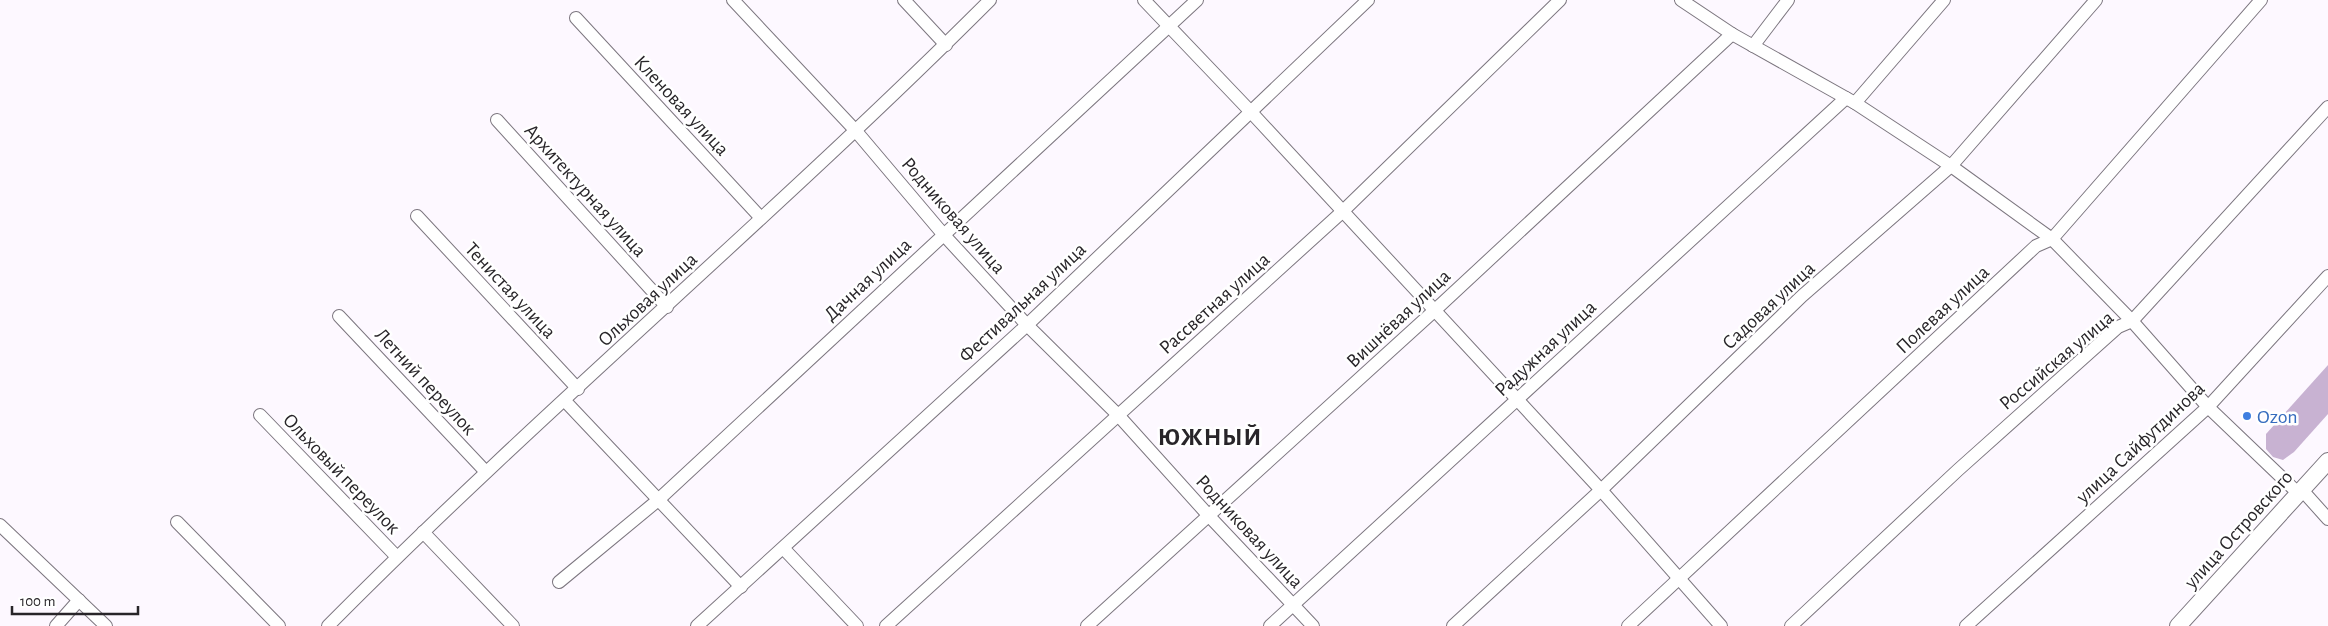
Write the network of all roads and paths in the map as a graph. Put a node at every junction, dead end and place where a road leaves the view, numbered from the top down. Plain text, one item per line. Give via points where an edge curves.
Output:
1 (733, 0) edge
2 (904, 0) edge
3 (990, 0) edge
4 (1144, 0) edge
5 (1197, 0) edge
6 (1368, 0) edge
7 (1560, 0) edge
8 (1681, 0) edge
9 (1788, 0) edge
10 (1944, 0) edge
11 (2096, 0) edge
12 (2261, 0) edge
13 (576, 18) dead end
14 (1169, 26) junction
15 (1732, 34) junction
16 (946, 44) junction
17 (1753, 46) junction
18 (1850, 101) junction
19 (2328, 107) edge
20 (1250, 111) junction
21 (497, 120) dead end
22 (855, 130) junction
23 (1951, 166) junction
24 (1342, 212) junction
25 (417, 216) dead end
26 (761, 218) junction
27 (944, 234) junction
28 (2052, 239) junction
29 (2328, 276) edge
30 (667, 307) junction
31 (1434, 311) junction
32 (339, 316) dead end
33 (2132, 321) junction
34 (1027, 325) junction
35 (578, 389) junction
36 (1516, 400) junction
37 (565, 401) junction
38 (2208, 407) junction
39 (260, 415) dead end
40 (1118, 415) junction
41 (2328, 461) edge
42 (486, 472) junction
43 (1601, 490) junction
44 (2301, 492) junction
45 (657, 500) junction
46 (1209, 516) junction
47 (2327, 517) edge
48 (177, 522) dead end
49 (0, 525) edge
50 (423, 532) junction
51 (784, 549) junction
52 (397, 557) junction
53 (1680, 579) junction
54 (559, 582) dead end
55 (741, 588) junction
56 (79, 600) junction
57 (1294, 604) junction
58 (56, 626) edge
59 (106, 626) edge
60 (279, 626) edge
61 (328, 626) edge
62 (513, 626) edge
63 (697, 626) edge
64 (857, 626) edge
65 (886, 626) edge
66 (1087, 626) edge
67 (1270, 626) edge
68 (1313, 626) edge
69 (1453, 626) edge
70 (1628, 626) edge
71 (1721, 626) edge
72 (1791, 626) edge
73 (1966, 626) edge
74 (2178, 626) edge

1 - 22 street, Родниковая улица
2 - 16 street
3 - 16 street, Ольховая улица
4 - 14 street
5 - 14 street, Дачная улица
6 - 20 street, Фестивальная улица
7 - 24 street, Рассветная улица
8 - 15 street
9 - 17 street
10 - 18 street, Радужная улица
11 - 23 street, Садовая улица
12 - 28 street, Полевая улица
13 - 26 street, Кленовая улица
14 - 20 street
14 - 27 street, Дачная улица
15 - 17 street
15 - 31 street, Вишнёвая улица
16 - 22 street, Ольховая улица
17 - 18 street
18 - 23 street
18 - 36 street, Радужная улица
19 - 33 street, Российская улица
20 - 24 street
20 - 34 street, Фестивальная улица
21 - 30 street, Архитектурная улица
22 - 26 street, Ольховая улица
22 - 27 street, Родниковая улица
23 - 28 street
23 - 43 street, Садовая улица via 1802,296
24 - 31 street
24 - 40 street, Рассветная улица
25 - 35 street, Тенистая улица
26 - 30 street, Ольховая улица
27 - 34 street, Родниковая улица
27 - 45 street, Дачная улица
28 - 33 street
28 - 53 street, Полевая улица via 2036,246
29 - 38 street, улица Сайфутдинова
30 - 35 street, Ольховая улица
31 - 36 street
31 - 46 street, Вишнёвая улица
32 - 42 street, Летний переулок
33 - 38 street
33 - 72 street, Российская улица via 2118,327 1987,444
34 - 40 street, Родниковая улица
34 - 51 street, Фестивальная улица
35 - 37 street, Ольховая улица
36 - 43 street
36 - 57 street, Радужная улица
37 - 42 street, Ольховая улица
37 - 45 street
38 - 44 street
38 - 73 street, улица Сайфутдинова
39 - 52 street, Ольховый переулок
40 - 46 street, Родниковая улица
40 - 65 street, Рассветная улица
41 - 44 main road, улица Островского
42 - 50 street, Ольховая улица
43 - 53 street
43 - 69 street, Садовая улица
44 - 47 street
44 - 74 main road, улица Островского
45 - 54 street, Дачная улица
45 - 55 street
46 - 57 street, Родниковая улица
46 - 66 street, Вишнёвая улица
48 - 60 street
49 - 56 street
50 - 52 street, Ольховая улица
50 - 62 street
51 - 55 street, Фестивальная улица
51 - 64 street
52 - 61 street, Ольховая улица
53 - 70 street, Полевая улица
53 - 71 street
55 - 63 street, Фестивальная улица
56 - 58 street
56 - 59 street
57 - 67 street, Радужная улица
57 - 68 street, Родниковая улица

